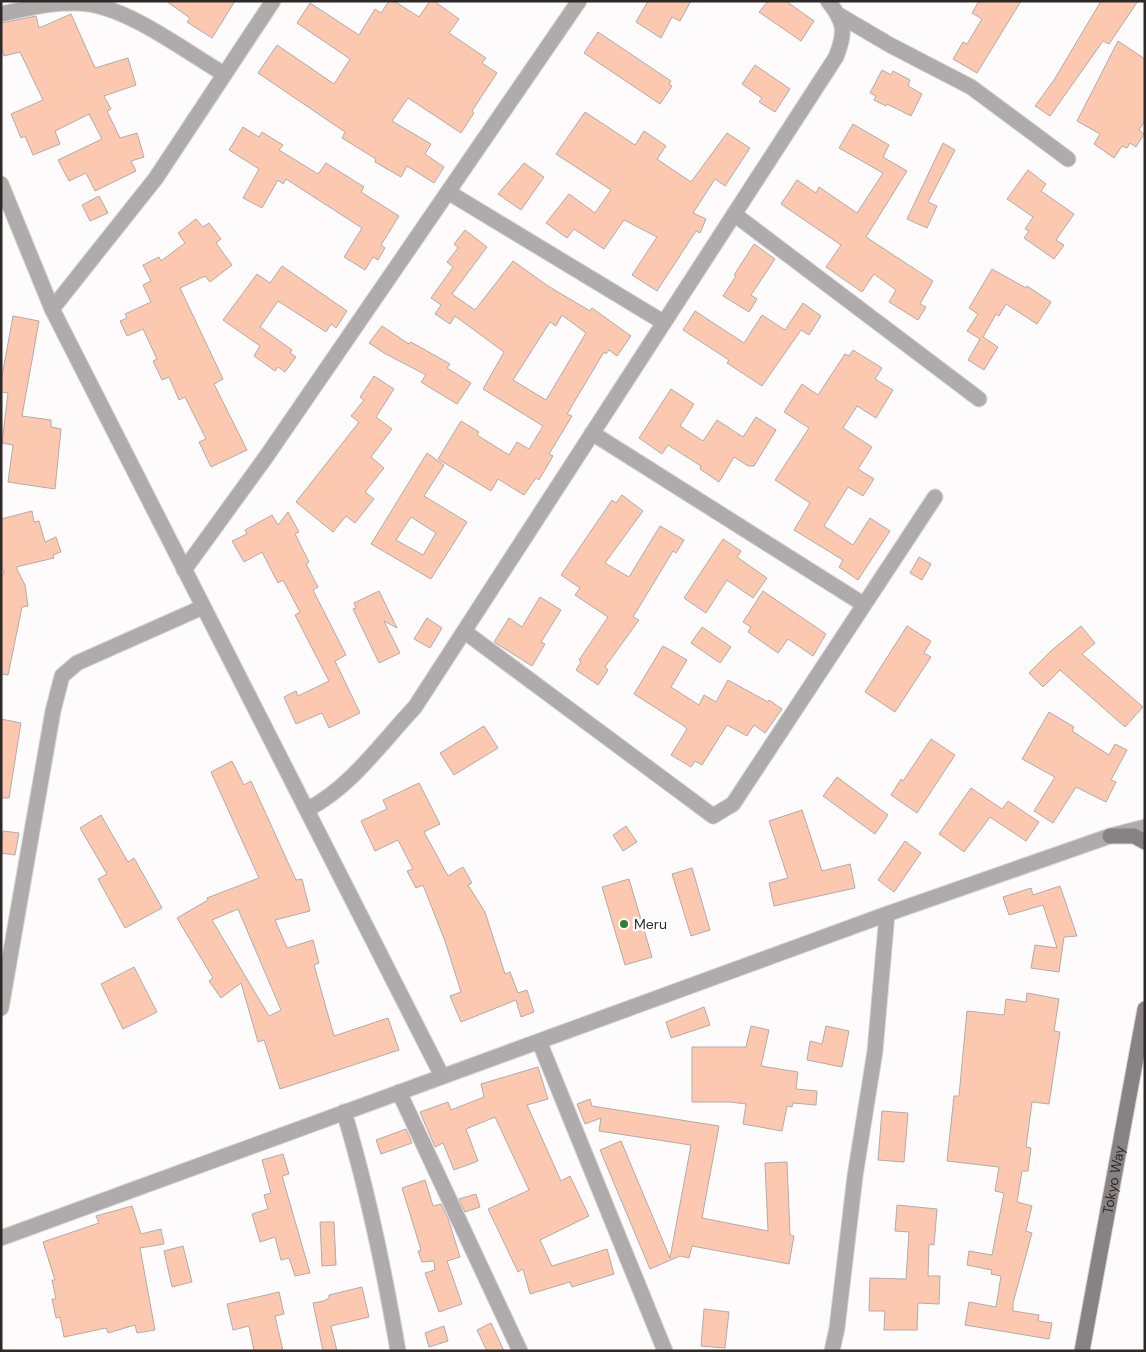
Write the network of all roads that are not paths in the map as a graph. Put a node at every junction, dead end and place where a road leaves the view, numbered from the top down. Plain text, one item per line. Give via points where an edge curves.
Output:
1 (272, 1) edge
2 (579, 1) edge
3 (828, 1) edge
4 (1, 14) edge
5 (839, 15) junction
6 (224, 74) junction
7 (1068, 159) dead end
8 (2, 187) edge
9 (448, 192) junction
10 (734, 214) junction
11 (52, 309) junction
12 (663, 322) junction
13 (979, 399) dead end
14 (592, 434) junction
15 (935, 497) dead end
16 (184, 570) junction
17 (863, 604) junction
18 (203, 607) junction
19 (465, 632) junction
20 (308, 809) junction
21 (1145, 827) edge
22 (1110, 836) junction
23 (1145, 842) edge
24 (887, 914) junction
25 (1, 1008) edge
26 (1145, 1009) edge
27 (539, 1041) junction
28 (442, 1076) junction
29 (399, 1092) junction
30 (344, 1112) junction
31 (1, 1238) edge
32 (398, 1351) edge
33 (520, 1351) edge
34 (665, 1351) edge
35 (832, 1351) edge
36 (1082, 1351) edge

1 - 6 street
2 - 9 street
3 - 5 street
4 - 6 street via 57,4 88,4 118,11
5 - 7 street via 971,88
5 - 10 street via 844,38 836,57
6 - 11 street via 156,178
8 - 11 street
9 - 12 street
9 - 16 street via 266,458
10 - 12 street
10 - 13 street
11 - 16 street
12 - 14 street
14 - 17 street
14 - 19 street
15 - 17 street
16 - 18 street
17 - 19 street via 733,804 713,816
18 - 20 street
18 - 25 street via 77,663 62,676 52,711
19 - 20 street via 415,707 346,782
20 - 28 street
21 - 22 street
22 - 23 main road via 1134,836
22 - 24 street
24 - 27 street
24 - 35 street via 875,1051
26 - 36 main road, Tokyo Way
27 - 28 street
27 - 34 street
28 - 29 street
29 - 30 street
29 - 33 street
30 - 31 street
30 - 32 street via 366,1183

